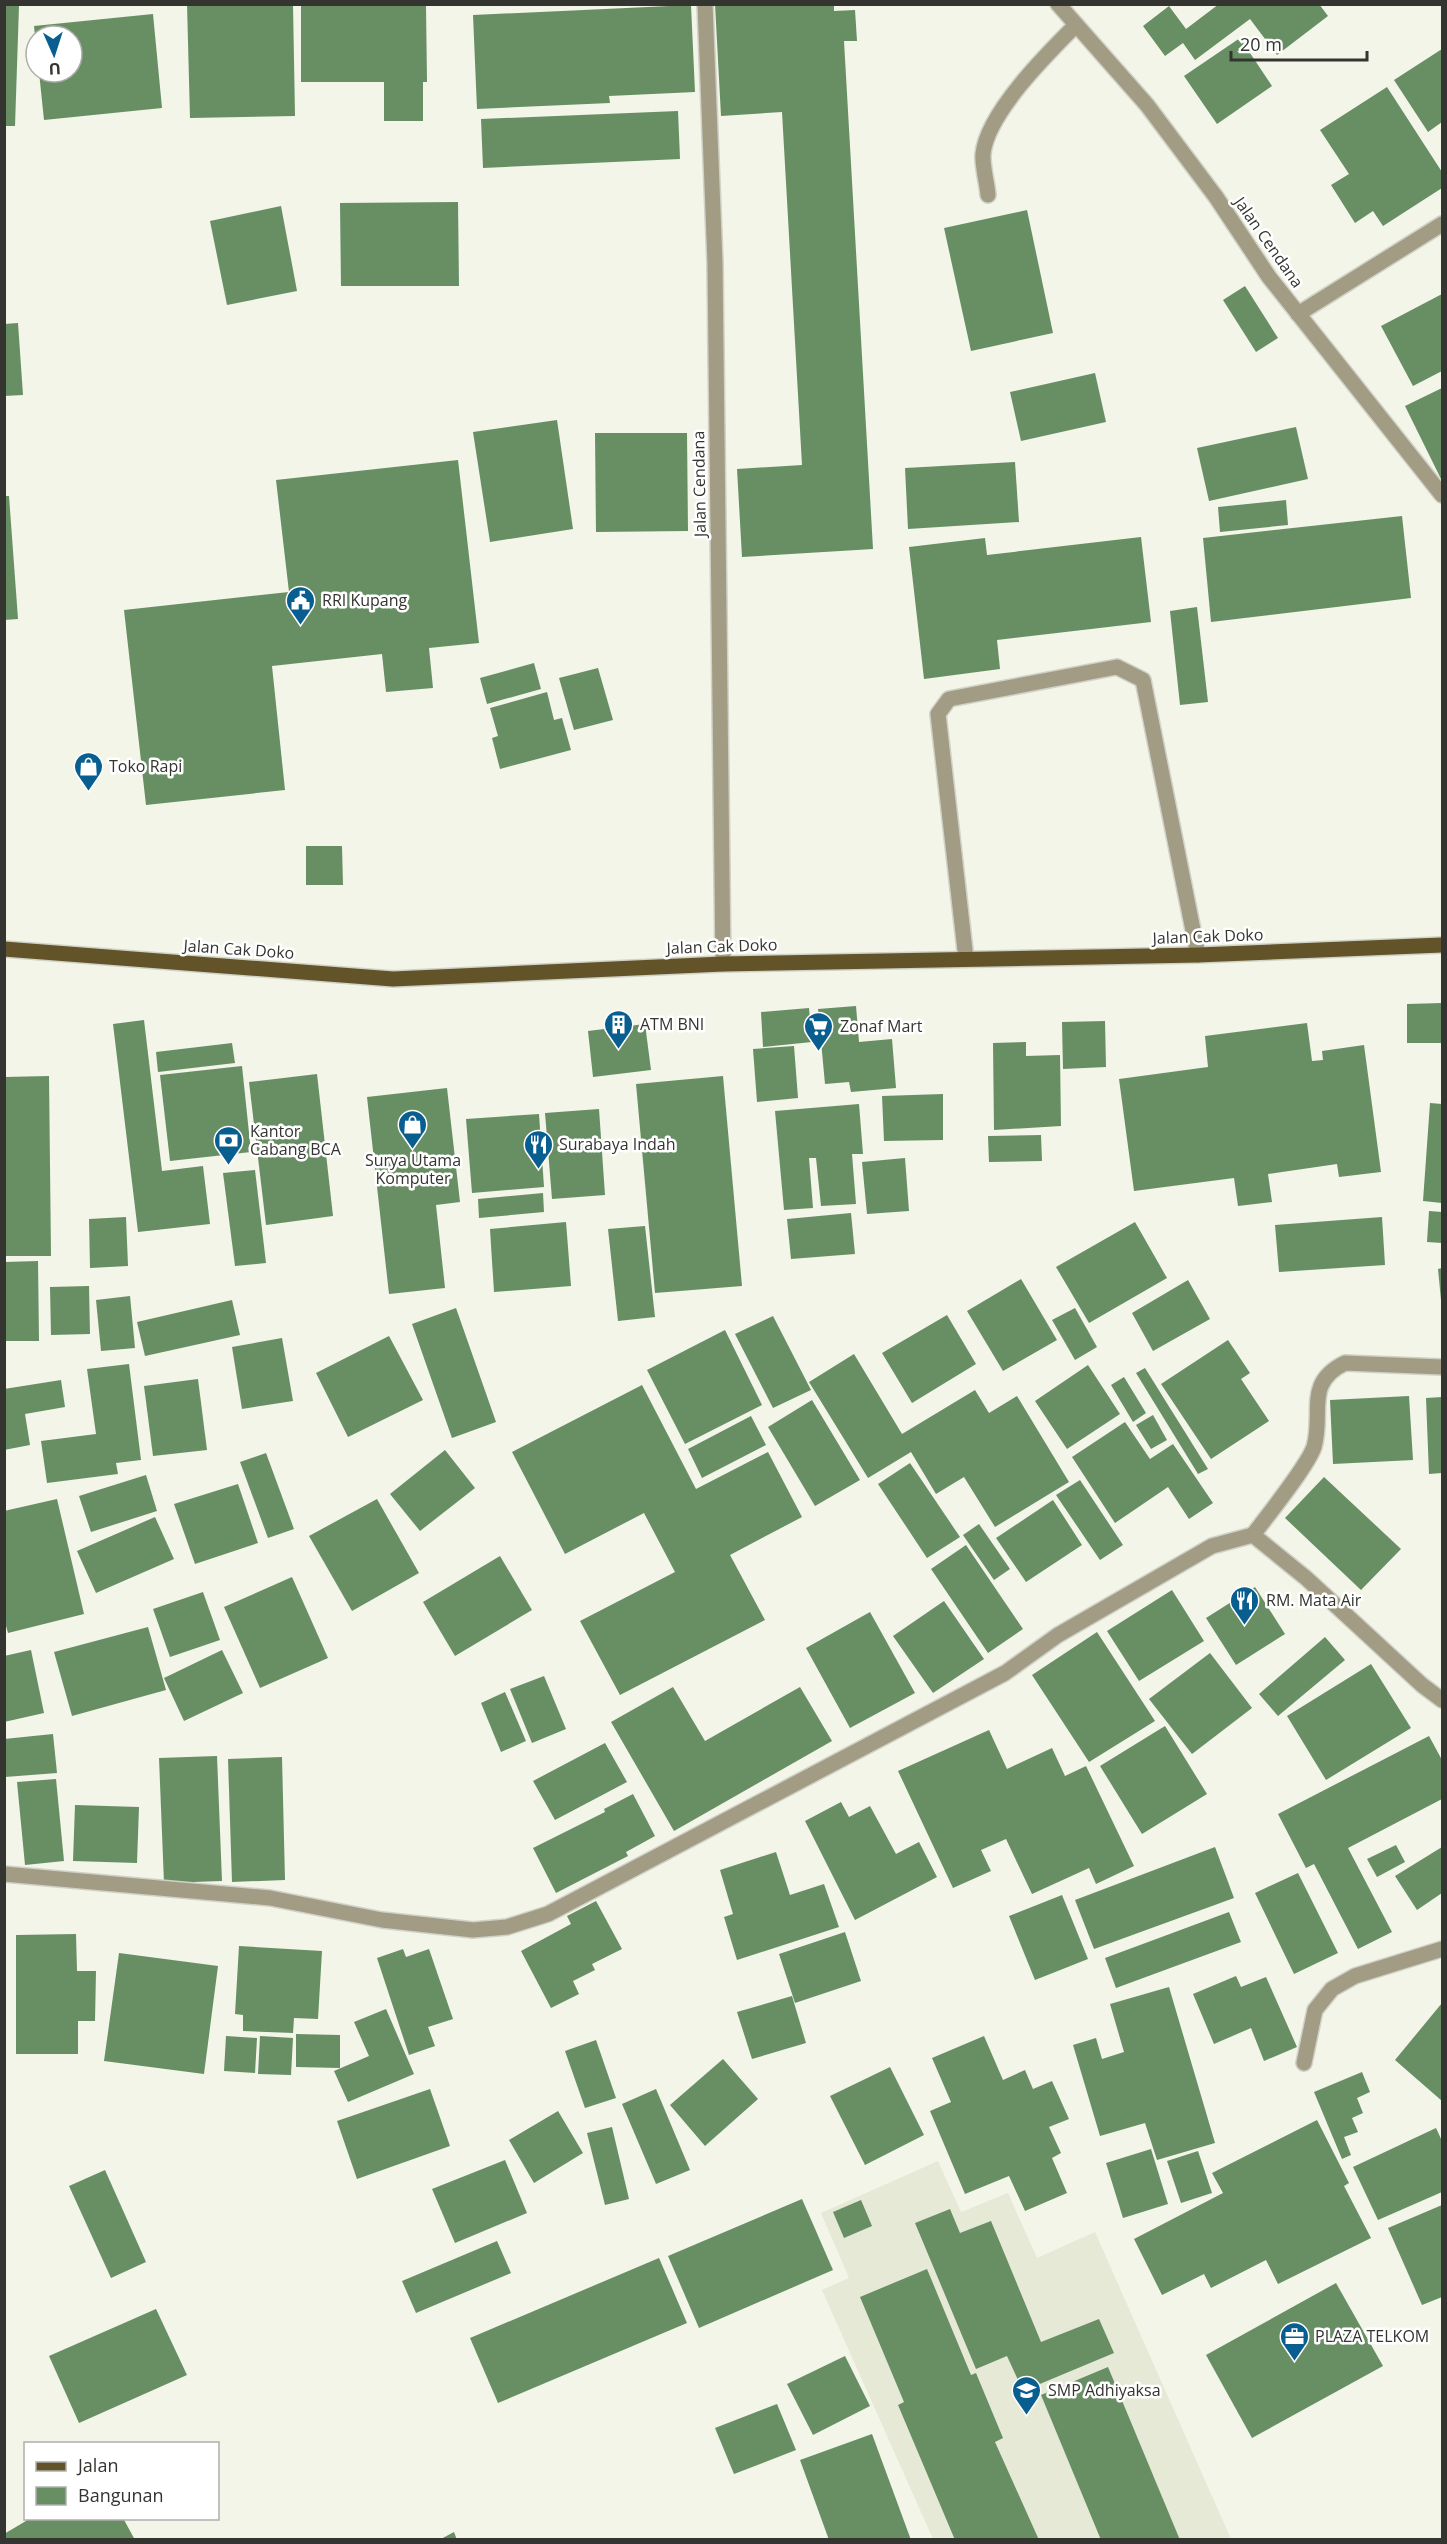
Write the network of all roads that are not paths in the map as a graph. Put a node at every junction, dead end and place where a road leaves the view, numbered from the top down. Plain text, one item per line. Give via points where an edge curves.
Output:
1 (705, 4) edge
2 (1065, 6) edge
3 (1076, 25) junction
4 (988, 195) dead end
5 (1443, 225) edge
6 (1299, 314) junction
7 (1443, 495) edge
8 (1443, 945) edge
9 (4, 949) edge
10 (1198, 955) junction
11 (966, 959) junction
12 (723, 964) junction
13 (1443, 1367) edge
14 (1253, 1535) junction
15 (1443, 1700) edge
16 (4, 1874) edge
17 (1443, 1949) edge
18 (1304, 2063) dead end

1 - 12 street, Jalan Cendana via 715,263
2 - 3 street, Jalan Cendana
3 - 4 street via 1030,72 993,126 983,153
3 - 6 street, Jalan Cendana via 1148,105
5 - 6 street
6 - 7 street, Jalan Cendana
8 - 10 main road, Jalan Cak Doko
9 - 12 main road, Jalan Cak Doko via 393,979
10 - 11 main road, Jalan Cak Doko
10 - 11 street via 1143,680 1118,667 949,699 938,714
11 - 12 main road, Jalan Cak Doko
13 - 14 street via 1345,1363 1330,1370 1320,1384 1314,1448
14 - 15 street
14 - 16 street via 1212,1546 1058,1635 1005,1673 548,1914 507,1927 473,1930 382,1920 270,1898
17 - 18 street via 1355,1976 1332,1989 1315,2010

